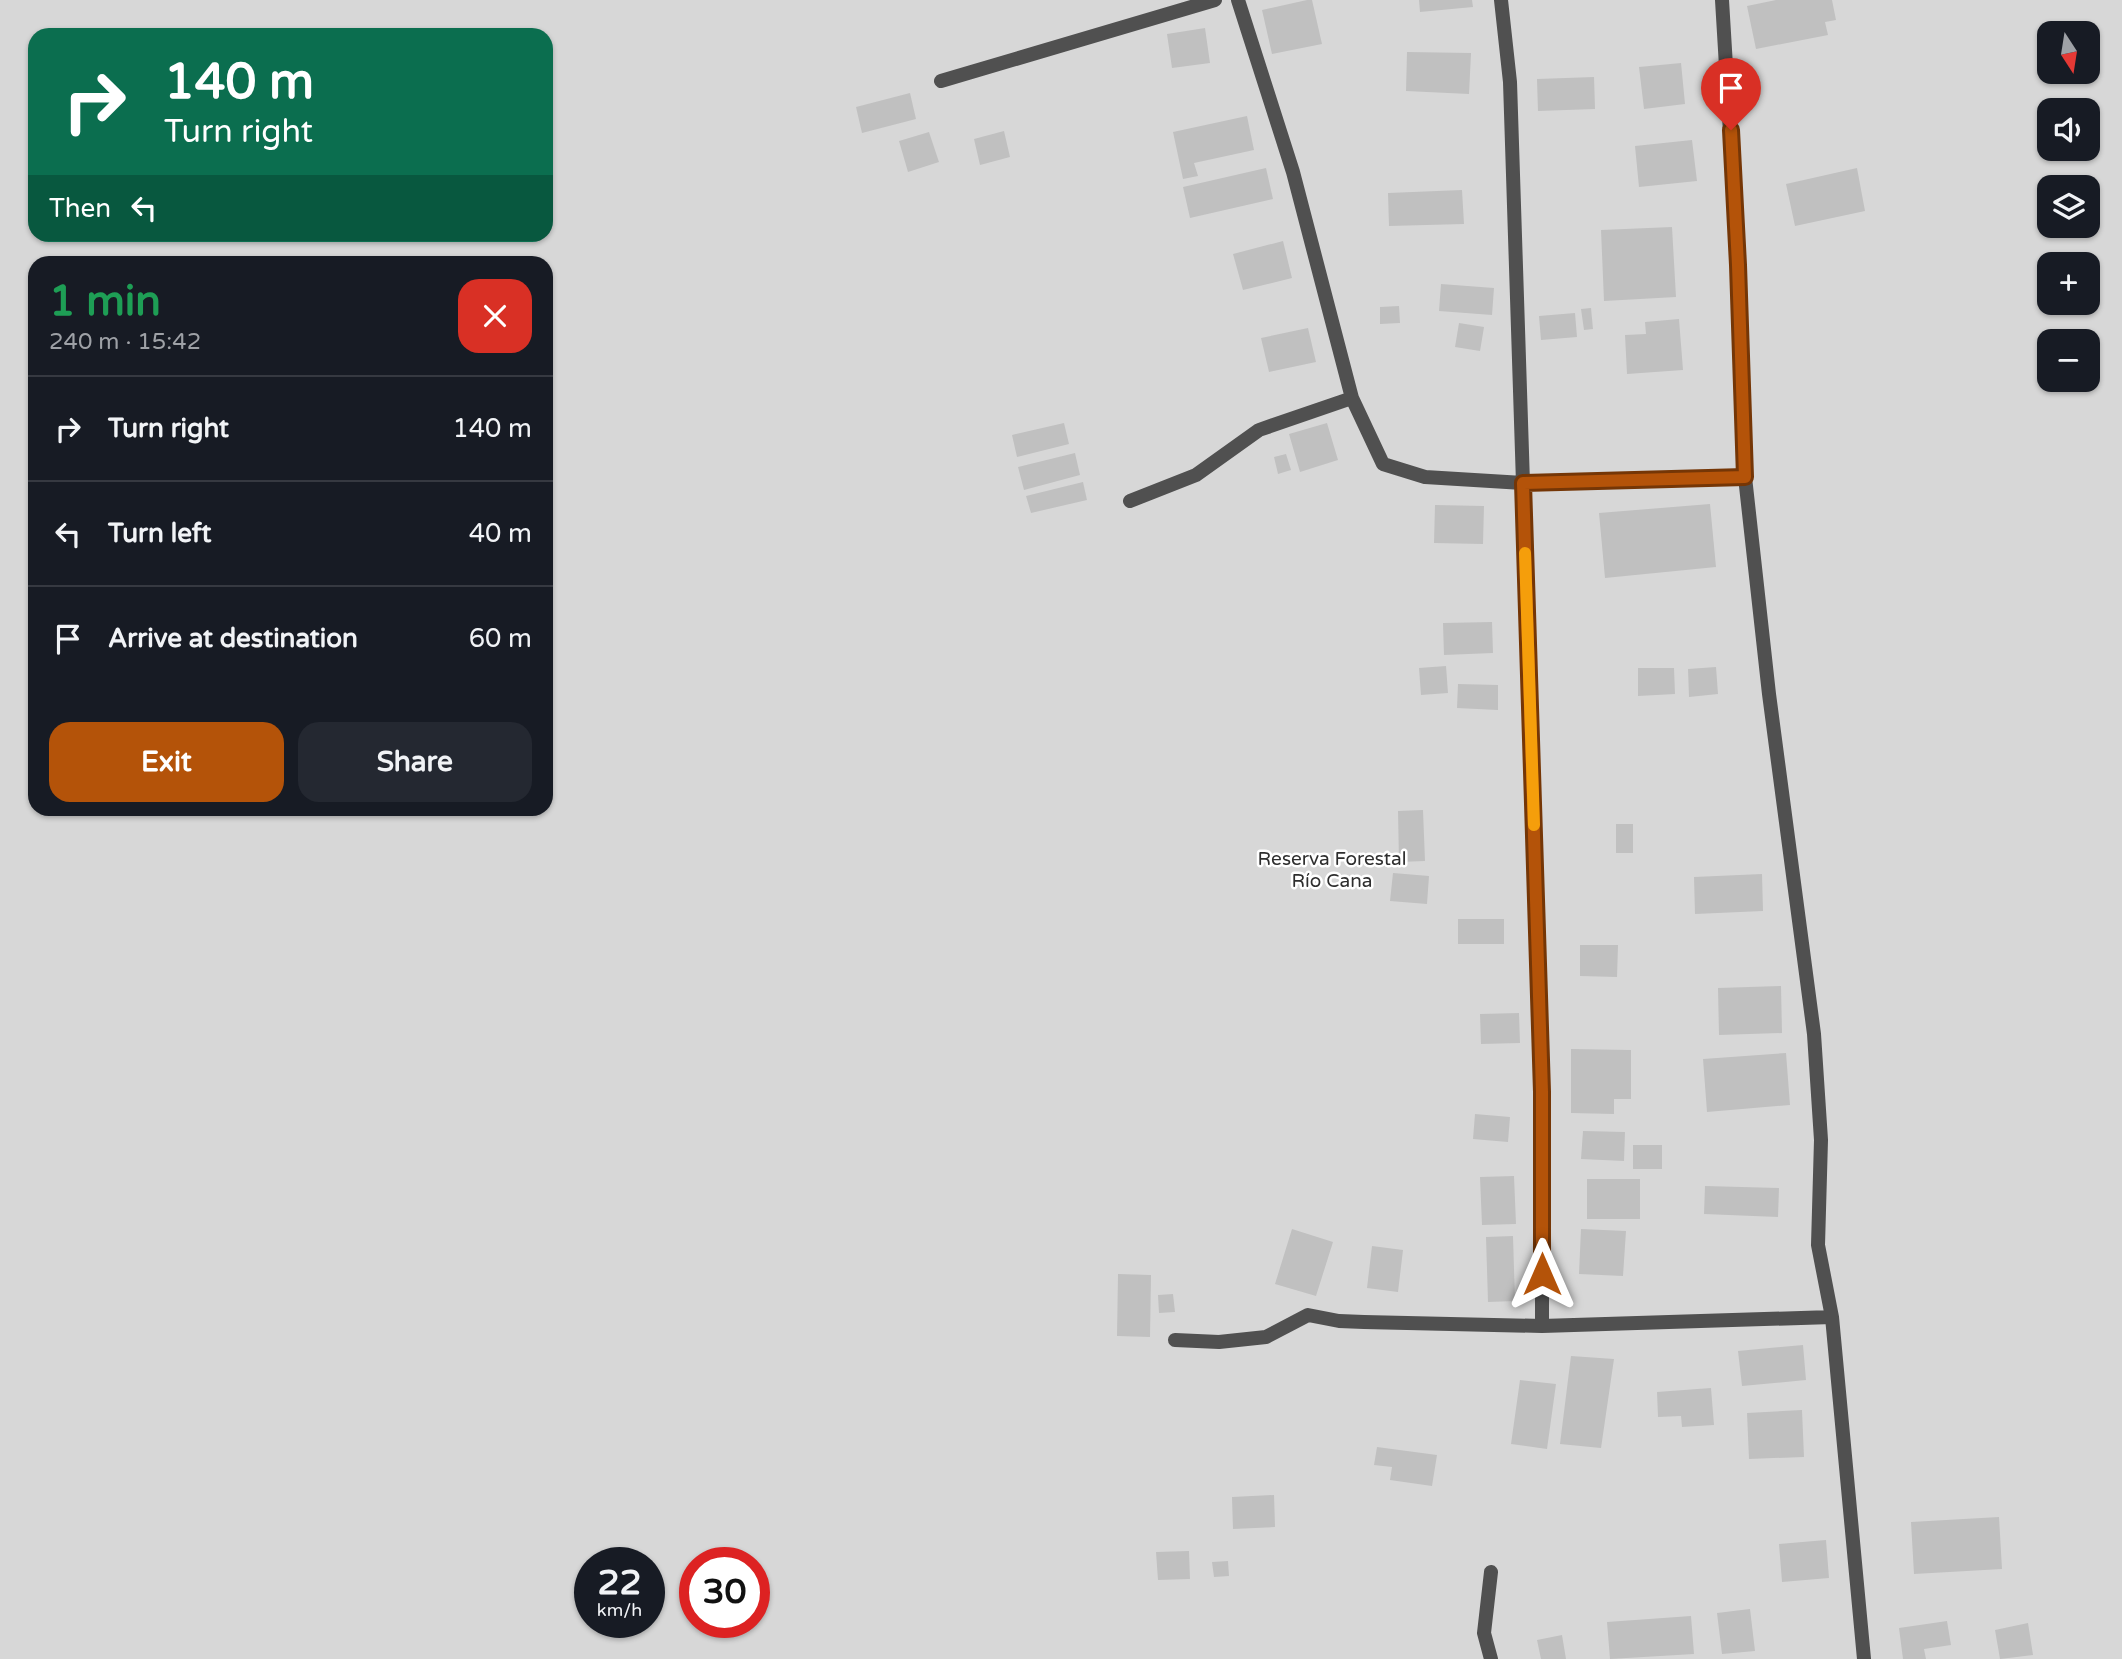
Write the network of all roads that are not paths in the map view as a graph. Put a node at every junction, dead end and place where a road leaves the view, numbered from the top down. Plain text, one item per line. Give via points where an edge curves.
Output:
1 (1215, 0) edge
2 (1238, 0) edge
3 (1502, 0) edge
4 (1722, 0) edge
5 (941, 81) dead end
6 (1352, 398) junction
7 (1745, 477) junction
8 (1523, 483) junction
9 (1130, 501) dead end
10 (1832, 1317) junction
11 (1542, 1326) junction
12 (1175, 1340) dead end
13 (1491, 1572) dead end
14 (1491, 1659) edge
15 (1864, 1659) edge

1 - 5 street
2 - 6 street via 1293,172
3 - 8 street via 1510,82
4 - 7 street
6 - 8 street via 1383,464 1425,477
6 - 9 street via 1259,430 1196,475
7 - 8 street
7 - 10 street via 1814,1034 1821,1140 1818,1245
8 - 11 street via 1542,1092
10 - 11 street
10 - 15 street
11 - 12 street via 1351,1321 1308,1315 1266,1338
13 - 14 street via 1484,1633

